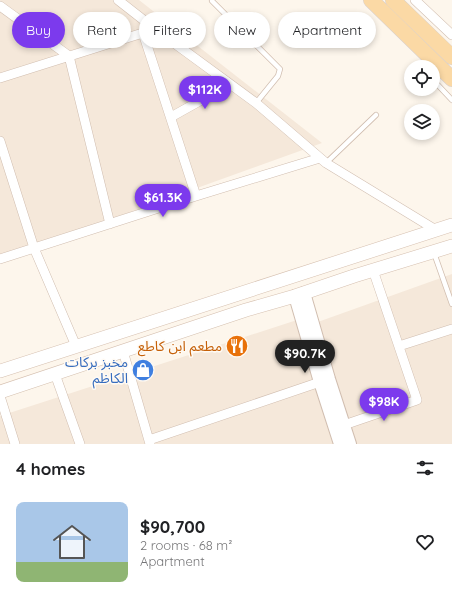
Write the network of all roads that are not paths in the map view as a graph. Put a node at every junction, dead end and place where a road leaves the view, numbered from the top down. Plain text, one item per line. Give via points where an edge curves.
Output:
1 (118, 0) edge
2 (212, 0) edge
3 (371, 0) edge
4 (393, 0) edge
5 (415, 0) edge
6 (0, 6) edge
7 (139, 16) edge
8 (139, 34) edge
9 (452, 35) edge
10 (148, 48) edge
11 (181, 48) edge
12 (69, 56) junction
13 (452, 57) edge
14 (431, 60) edge
15 (440, 68) edge
16 (0, 78) edge
17 (452, 79) edge
18 (230, 84) junction
19 (440, 87) edge
20 (452, 100) edge
21 (256, 103) junction
22 (376, 114) dead end
23 (170, 117) junction
24 (0, 141) edge
25 (323, 160) junction
26 (196, 196) junction
27 (110, 224) junction
28 (452, 225) edge
29 (436, 230) junction
30 (452, 246) edge
31 (34, 248) junction
32 (434, 251) junction
33 (0, 259) edge
34 (349, 259) junction
35 (373, 270) junction
36 (354, 276) junction
37 (241, 293) junction
38 (299, 295) junction
39 (452, 304) edge
40 (246, 310) junction
41 (452, 329) edge
42 (76, 346) junction
43 (399, 346) junction
44 (123, 351) junction
45 (0, 371) edge
46 (55, 374) junction
47 (320, 382) junction
48 (0, 392) edge
49 (0, 396) edge
50 (344, 425) junction
51 (150, 442) edge
52 (15, 444) edge
53 (80, 444) edge
54 (340, 444) edge
55 (350, 444) edge

1 - 7 street
2 - 21 lane via 280,69 278,76
3 - 14 main road
4 - 13 main road
5 - 9 street
6 - 12 street
8 - 12 street
10 - 23 street
11 - 18 street
12 - 16 street
12 - 27 street
15 - 17 main road
18 - 21 street
18 - 23 street
19 - 20 lane
21 - 25 street
22 - 25 lane
23 - 26 street
24 - 31 street
25 - 26 street
25 - 29 street
26 - 27 street
27 - 31 street
28 - 29 main road
29 - 34 main road
30 - 32 main road
31 - 33 street
31 - 42 street
32 - 35 main road
32 - 39 lane
34 - 36 main road
34 - 37 main road
35 - 36 main road
35 - 43 street
36 - 38 main road
37 - 40 main road
37 - 42 main road
38 - 40 main road
38 - 47 street
38 - 50 street
40 - 44 main road
41 - 43 street
42 - 45 main road
43 - 50 street via 417,400
44 - 46 main road
44 - 51 street
46 - 48 main road
46 - 53 street
47 - 51 street
47 - 54 street
49 - 52 street
50 - 55 street

